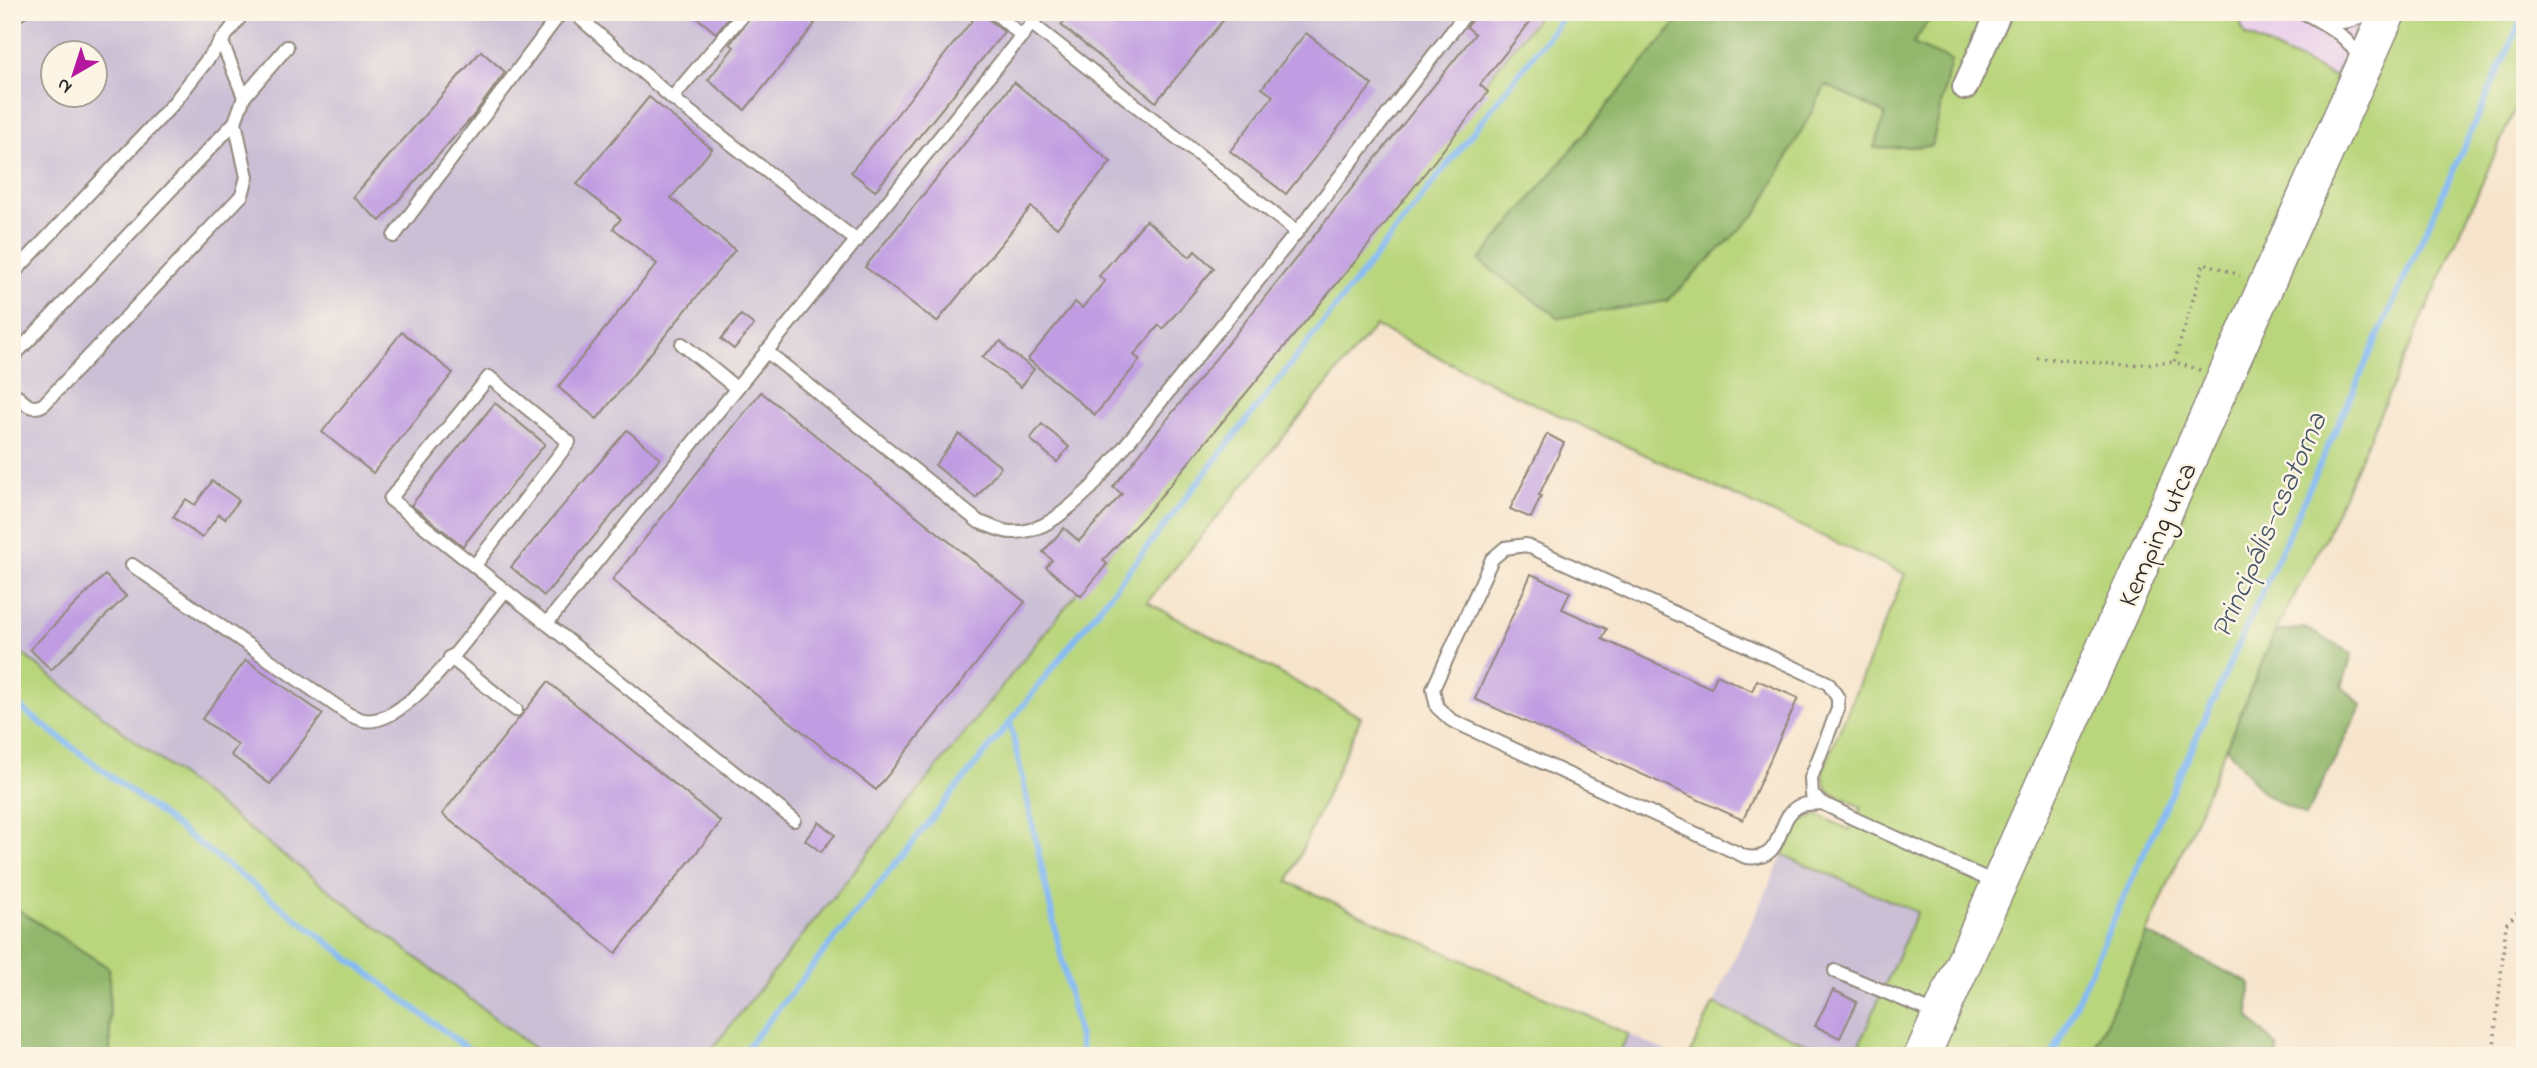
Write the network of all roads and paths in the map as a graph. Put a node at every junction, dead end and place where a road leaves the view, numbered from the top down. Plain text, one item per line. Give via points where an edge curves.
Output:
1 (21, 12) edge
2 (244, 12) edge
3 (564, 12) edge
4 (579, 12) edge
5 (745, 12) edge
6 (994, 12) edge
7 (1041, 12) edge
8 (1467, 12) edge
9 (1999, 12) edge
10 (2303, 12) edge
11 (2374, 12) edge
12 (2388, 12) edge
13 (12, 19) edge
14 (2324, 19) edge
15 (1032, 24) junction
16 (1022, 36) junction
17 (221, 40) junction
18 (287, 47) dead end
19 (2364, 71) junction
20 (1965, 88) dead end
21 (244, 97) junction
22 (672, 98) junction
23 (235, 122) junction
24 (1297, 232) junction
25 (394, 236) dead end
26 (857, 241) junction
27 (12, 275) edge
28 (2269, 284) junction
29 (682, 344) dead end
30 (766, 351) junction
31 (12, 358) edge
32 (2037, 358) dead end
33 (2174, 362) junction
34 (2226, 377) junction
35 (736, 388) junction
36 (12, 391) edge
37 (132, 565) dead end
38 (475, 565) junction
39 (505, 591) junction
40 (547, 622) junction
41 (450, 657) junction
42 (516, 710) dead end
43 (1822, 803) junction
44 (794, 820) dead end
45 (1999, 884) junction
46 (2525, 911) edge
47 (1835, 971) dead end
48 (1940, 1015) junction
49 (1922, 1056) edge
50 (2493, 1056) edge

1 - 13 lane
2 - 17 lane
3 - 25 lane
4 - 22 lane via 581,19
5 - 22 lane
6 - 16 lane
7 - 15 lane
8 - 24 lane
9 - 20 street
10 - 14 lane
11 - 14 lane via 2349,21
12 - 19 main road, Kemping utca
14 - 19 lane via 2348,41
15 - 16 lane
15 - 24 lane
16 - 26 lane
17 - 21 lane
17 - 27 lane via 173,104
18 - 21 lane
19 - 28 main road, Kemping utca
21 - 23 lane
22 - 26 lane
23 - 31 lane
23 - 36 lane via 247,177 242,195 44,404 31,407
24 - 30 lane via 1092,487 1066,511 1035,530 1009,533 979,522
26 - 30 lane
28 - 33 path via 2204,263
28 - 34 main road, Kemping utca
29 - 35 lane
30 - 35 lane
32 - 33 path via 2126,365
33 - 34 path
34 - 45 main road, Kemping utca
35 - 40 lane
37 - 41 lane via 363,720 401,709
38 - 38 lane via 390,499 489,377 569,442
38 - 39 lane
39 - 40 lane
39 - 41 lane
40 - 44 lane
41 - 42 lane
43 - 43 lane via 1812,795 1810,784 1838,709 1838,698 1828,682 1526,545 1505,548 1492,559 1433,689 1437,706 1451,720 1746,857 1772,850 1799,806
43 - 45 lane
45 - 48 main road, Kemping utca
46 - 50 path via 2506,924
47 - 48 lane
48 - 49 main road, Kemping utca

